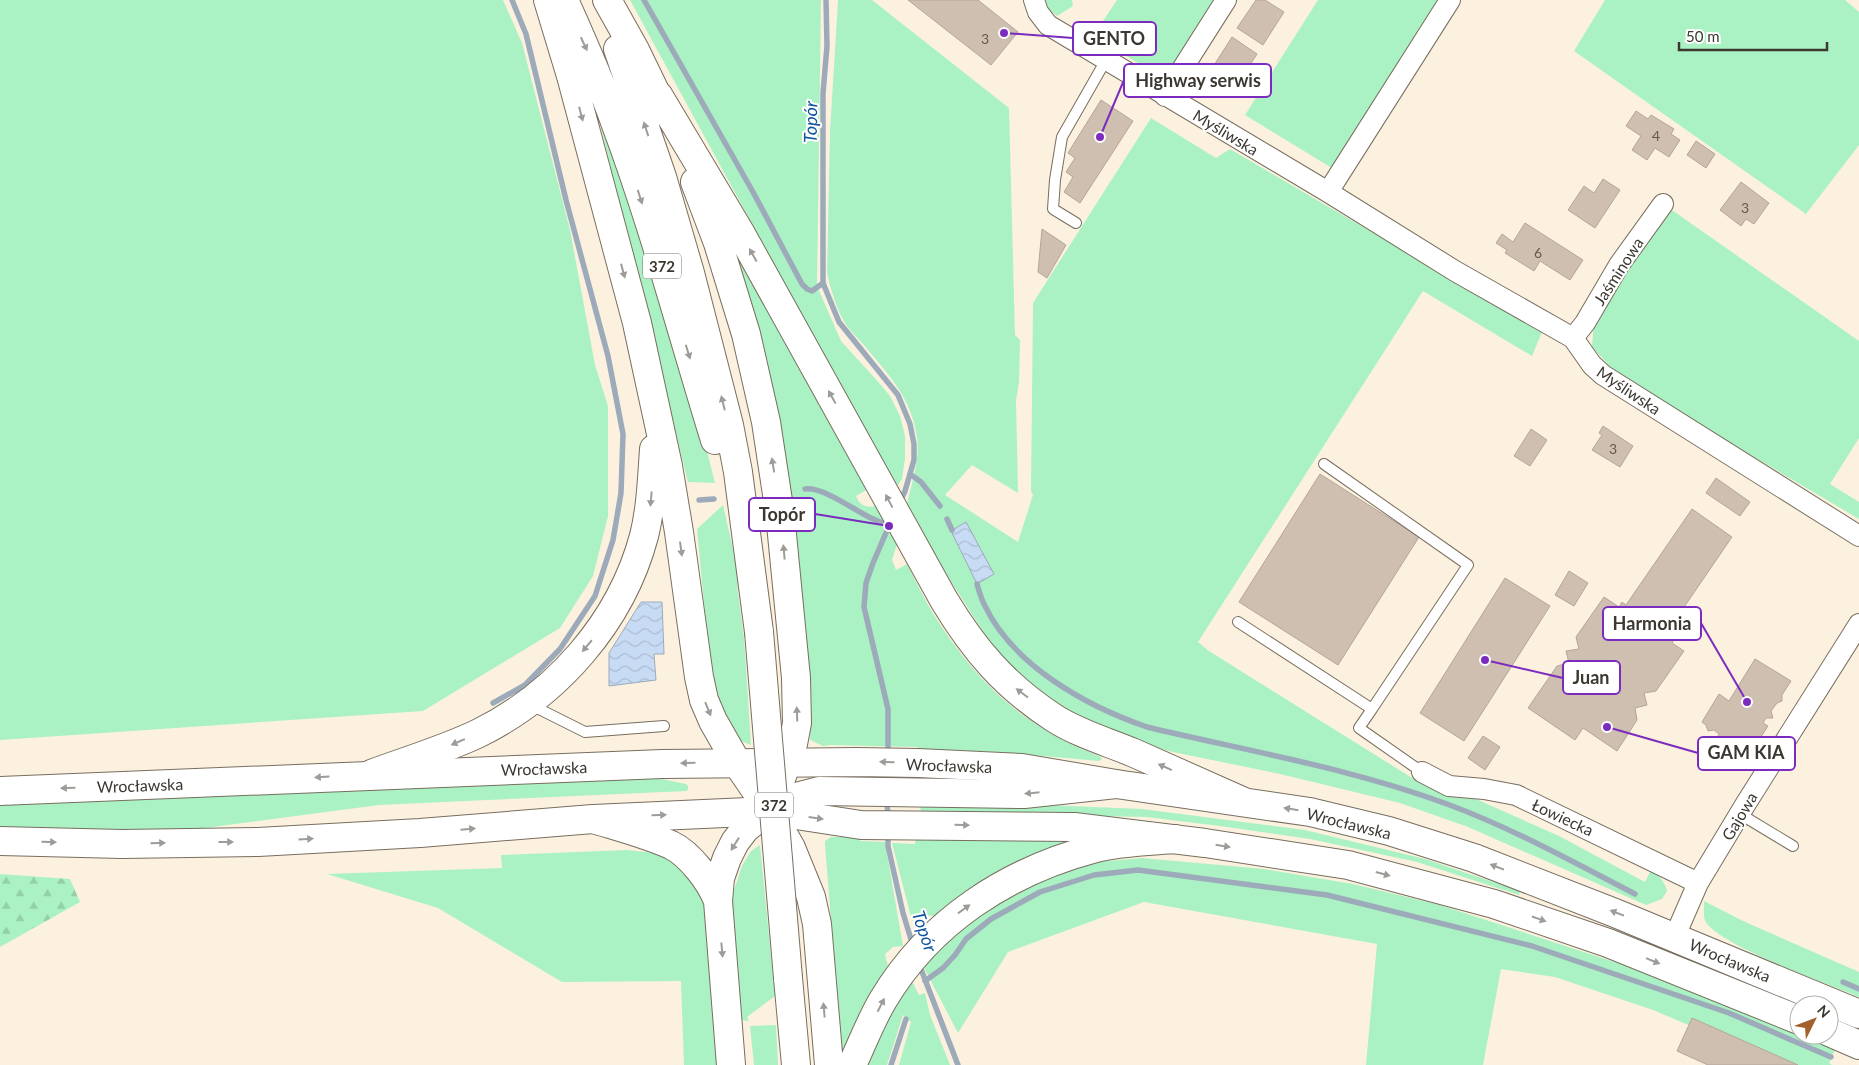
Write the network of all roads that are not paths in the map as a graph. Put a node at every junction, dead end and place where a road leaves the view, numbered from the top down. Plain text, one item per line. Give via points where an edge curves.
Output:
1 (548, 0) edge
2 (564, 0) edge
3 (599, 0) edge
4 (607, 0) edge
5 (1034, 0) edge
6 (1226, 0) edge
7 (1450, 0) edge
8 (1106, 60) junction
9 (658, 96) junction
10 (1165, 96) junction
11 (1328, 192) junction
12 (1663, 204) dead end
13 (1076, 223) dead end
14 (1573, 338) junction
15 (657, 416) junction
16 (1324, 464) dead end
17 (1859, 536) edge
18 (746, 538) junction
19 (1238, 622) dead end
20 (1859, 624) edge
21 (528, 703) junction
22 (1372, 708) junction
23 (664, 726) dead end
24 (787, 762) junction
25 (737, 763) junction
26 (1422, 772) joint
27 (371, 774) junction
28 (1116, 784) junction
29 (0, 791) edge
30 (1242, 801) junction
31 (770, 811) junction
32 (1740, 814) junction
33 (593, 819) junction
34 (1175, 839) junction
35 (0, 841) edge
36 (1793, 846) dead end
37 (1698, 883) junction
38 (718, 901) junction
39 (1674, 936) junction
40 (1859, 1014) edge
41 (1789, 1016) edge
42 (1839, 1036) edge
43 (794, 1037) junction
44 (1859, 1045) edge
45 (731, 1065) edge
46 (793, 1065) edge
47 (796, 1065) edge
48 (829, 1065) edge
49 (852, 1065) edge

1 -> 15 main road via 637,323
2 -> 18 main road, 372 via 592,61 630,166
18 -> 3 main road, 372 via 729,425 690,273 662,176
4 - 9 main road
5 - 8 street, Myśliwska via 1048,25
6 - 10 street
7 - 11 street
8 - 10 street, Myśliwska
8 - 13 lane via 1062,137 1053,209
24 -> 9 main road via 797,723 796,678 780,514 766,422 746,334 718,243
30 -> 9 main road via 1055,718 1012,685 978,653 920,560 741,234
10 - 11 street, Myśliwska
11 - 14 street, Myśliwska
12 - 14 street, Jaśminowa via 1619,265
14 - 17 street, Myśliwska via 1603,375
15 -> 21 main road via 650,506 632,572 596,636 550,686
15 -> 25 main road via 679,532 704,700 712,722
16 - 22 lane via 1468,565
18 - 43 main road, 372, bridge via 759,632
19 - 22 lane
20 - 32 street, Gajowa
21 - 23 lane via 585,732
21 -> 27 main road via 477,734
22 - 26 lane via 1359,728
24 - 25 main road, Wrocławska
28 -> 24 main road, Wrocławska via 1022,768
24 - 31 main road
25 -> 27 main road, Wrocławska
25 - 31 main road
26 - 37 street, Łowiecka via 1449,786 1516,796
27 -> 29 main road, Wrocławska
28 - 30 main road, Wrocławska
28 -> 31 main road via 1024,794 819,792 796,797
39 -> 30 main road, Wrocławska via 1474,858 1389,831 1310,812
33 -> 31 main road, Wrocławska
31 -> 34 main road, Wrocławska via 861,825 1074,827
31 -> 38 main road via 745,829 735,842 720,878
48 -> 31 main road via 817,924 811,897 791,848
32 - 36 lane
32 - 37 street, Gajowa
35 -> 33 main road, Wrocławska via 122,844 258,842
33 - 38 main road via 672,846 705,875
34 -> 41 main road, Wrocławska via 1348,865 1494,904 1608,943
49 -> 34 main road via 882,1001 907,964 954,916 1012,879 1047,864 1098,847
37 - 39 street, Gajowa
38 -> 45 main road
39 - 40 main road, Wrocławska
42 - 44 main road
43 - 46 main road, 372
43 - 47 main road, 372

